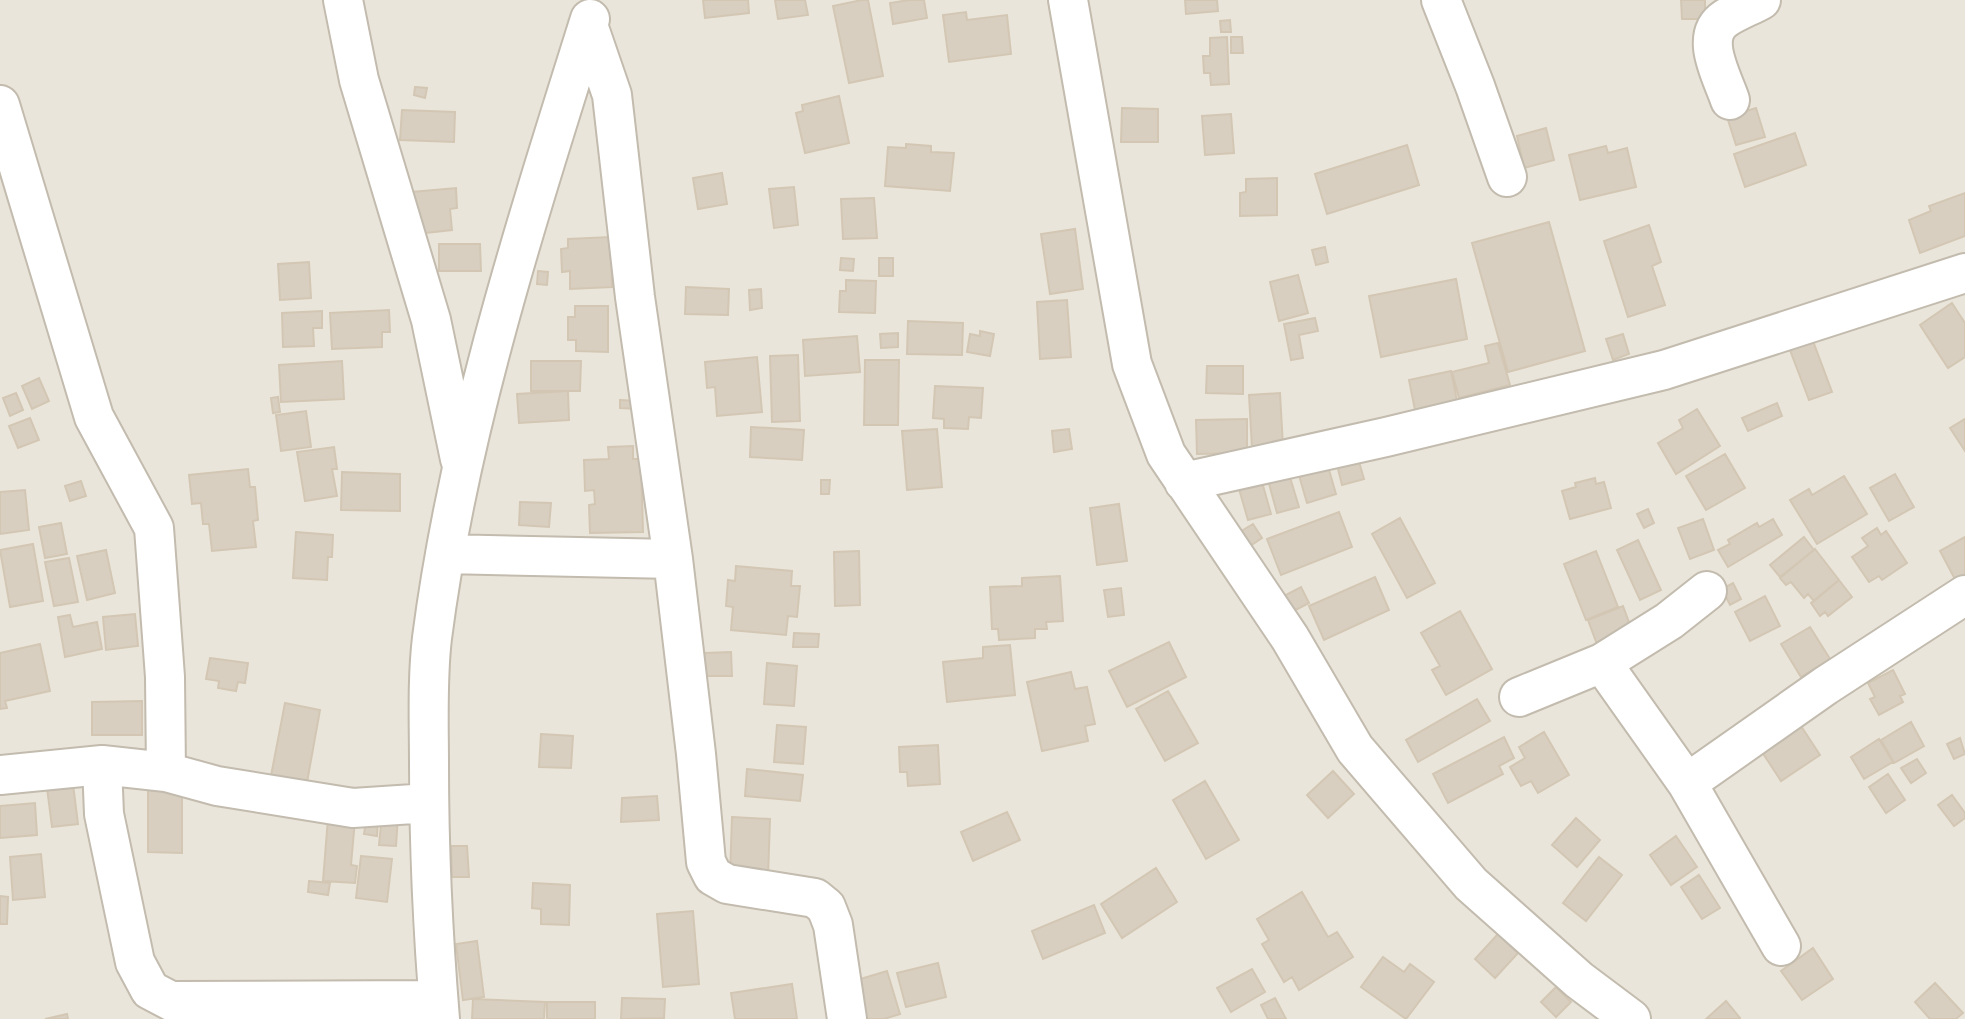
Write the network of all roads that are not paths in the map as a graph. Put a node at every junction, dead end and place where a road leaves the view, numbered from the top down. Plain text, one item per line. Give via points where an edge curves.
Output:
1 (343, 0) edge
2 (1068, 0) edge
3 (1441, 0) edge
4 (1761, 0) edge
5 (592, 13) edge
6 (1730, 100) dead end
7 (0, 105) edge
8 (1507, 177) dead end
9 (1965, 273) edge
10 (462, 467) junction
11 (1184, 482) junction
12 (445, 554) junction
13 (673, 559) junction
14 (1707, 591) dead end
15 (1965, 595) edge
16 (1602, 663) junction
17 (1519, 696) dead end
18 (102, 765) junction
19 (166, 772) junction
20 (0, 775) edge
21 (1687, 783) junction
22 (429, 803) junction
23 (1781, 946) dead end
24 (439, 1010) edge
25 (847, 1019) edge
26 (1631, 1019) edge

1 - 10 street via 359,80 431,320
2 - 11 street via 1132,364 1166,454
3 - 8 street
4 - 6 street via 1724,19 1713,35 1713,51
5 - 10 street via 509,287
5 - 13 street via 612,96
7 - 19 street via 93,417 154,527 165,677
9 - 11 street via 1664,370
10 - 12 street
11 - 26 street via 1290,638 1355,749 1471,884 1579,980
12 - 13 street
12 - 22 street via 431,641
13 - 25 street via 706,862 713,876 727,884 815,898 826,907 833,925
14 - 16 street
15 - 21 street
16 - 17 street
16 - 21 street
18 - 19 street
18 - 20 street
18 - 24 street via 104,814 135,962 150,990 171,1000
19 - 22 street via 217,786 353,808
21 - 23 street
22 - 24 street

